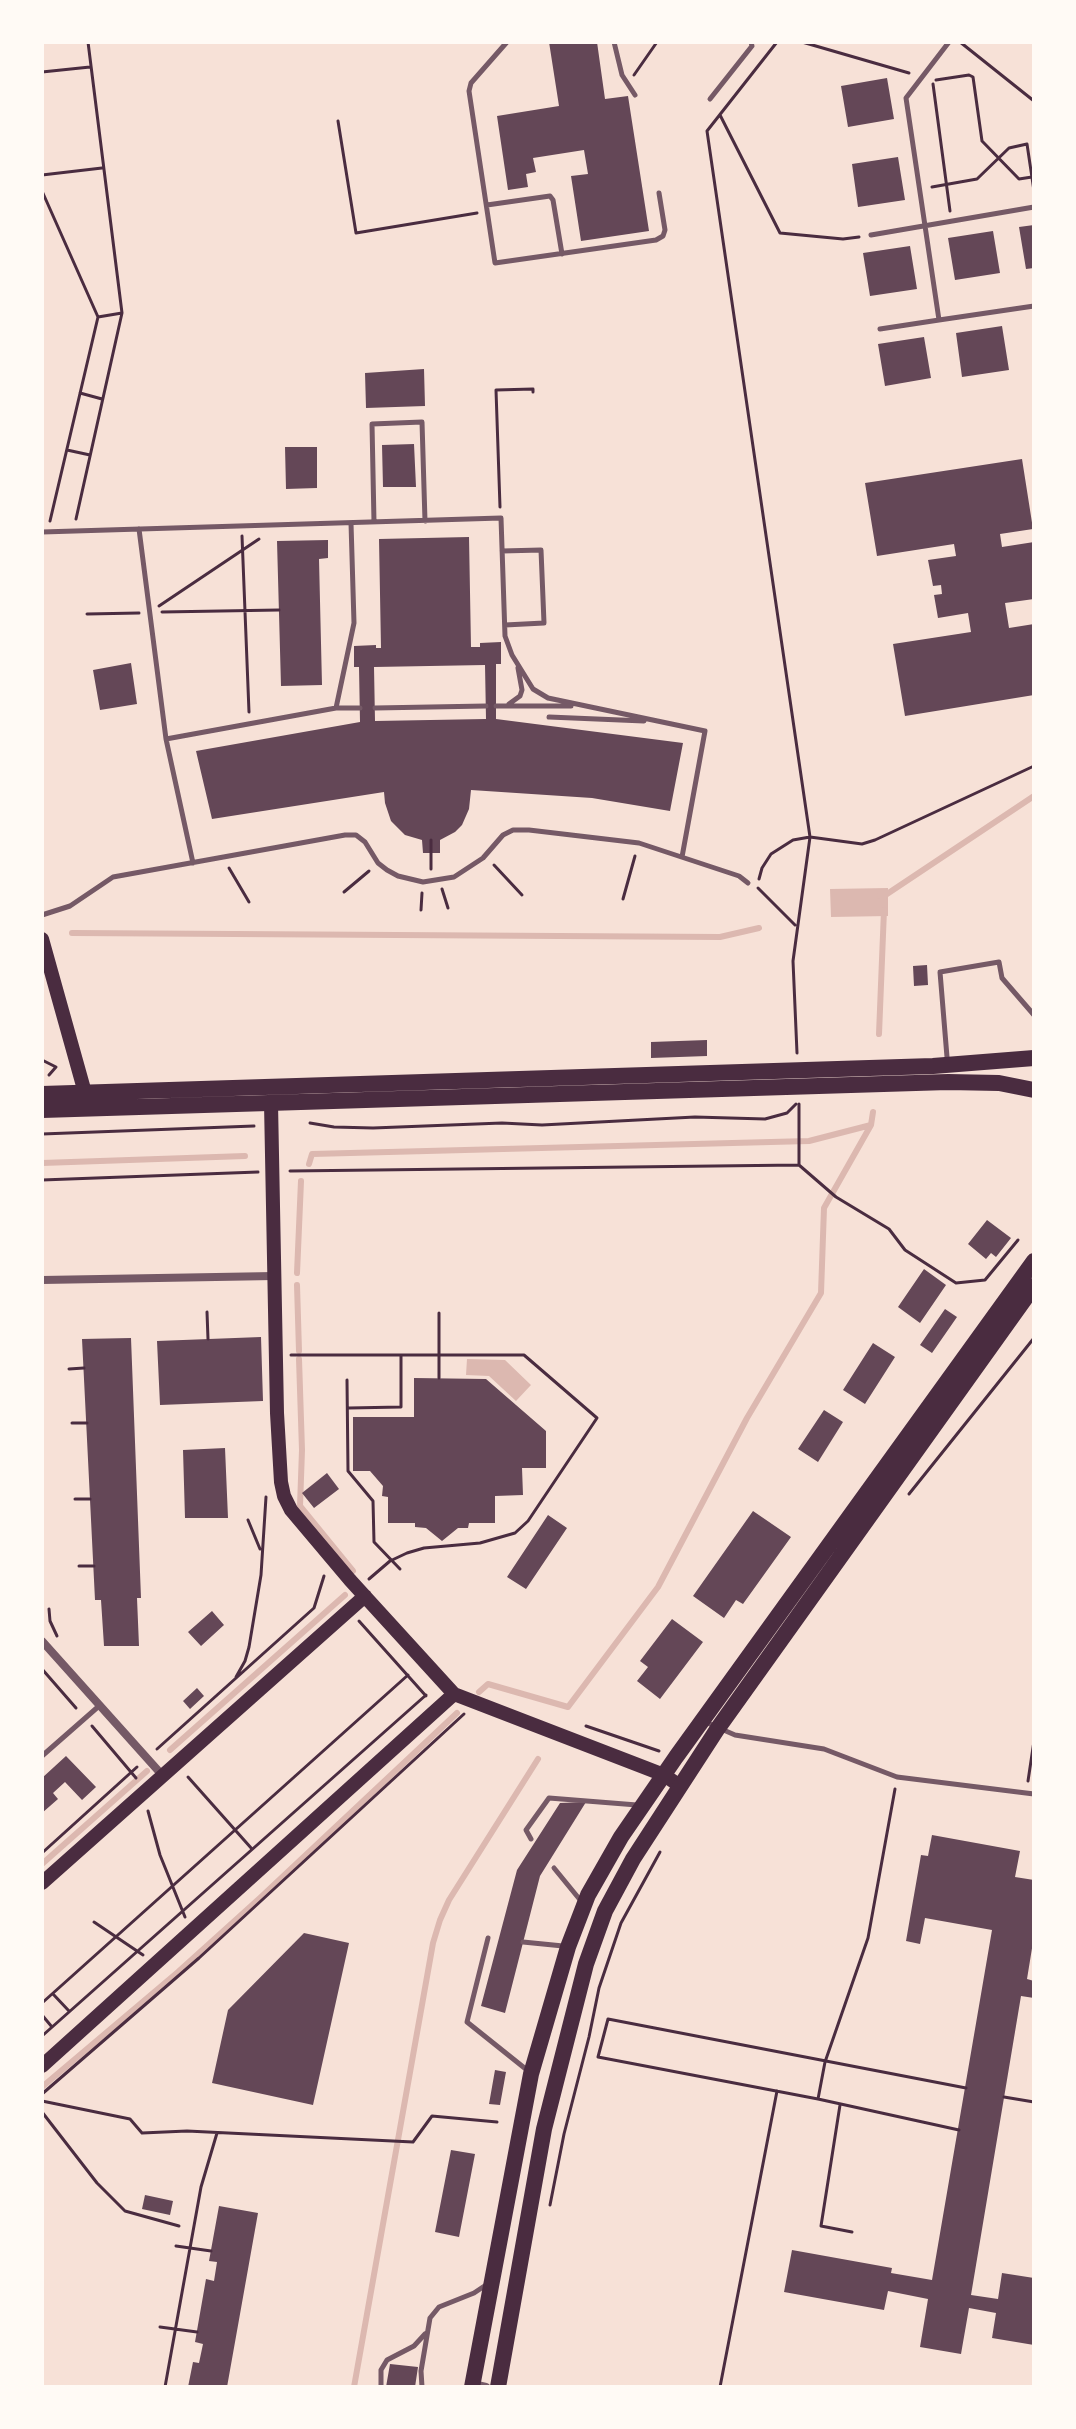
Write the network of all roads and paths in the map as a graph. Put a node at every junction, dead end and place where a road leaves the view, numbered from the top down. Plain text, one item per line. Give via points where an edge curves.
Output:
1 (88, 42) edge
2 (507, 42) edge
3 (614, 42) edge
4 (657, 42) edge
5 (751, 42) edge
6 (777, 42) edge
7 (802, 42) edge
8 (949, 42) edge
9 (960, 42) edge
10 (91, 67) junction
11 (42, 72) edge
12 (921, 77) junction
13 (933, 80) junction
14 (628, 86) junction
15 (635, 95) dead end
16 (710, 99) dead end
17 (1034, 101) edge
18 (1034, 108) edge
19 (720, 115) junction
20 (338, 121) dead end
21 (1034, 123) edge
22 (998, 159) junction
23 (104, 168) junction
24 (42, 175) edge
25 (1032, 177) edge
26 (946, 185) junction
27 (920, 189) junction
28 (42, 191) edge
29 (1034, 191) edge
30 (659, 193) dead end
31 (1034, 207) edge
32 (487, 208) junction
33 (952, 220) junction
34 (925, 225) junction
35 (871, 235) joint
36 (562, 254) junction
37 (1034, 306) edge
38 (122, 313) junction
39 (98, 317) junction
40 (939, 320) junction
41 (880, 329) dead end
42 (533, 392) dead end
43 (80, 393) junction
44 (102, 399) junction
45 (67, 450) junction
46 (90, 455) junction
47 (501, 518) junction
48 (425, 521) junction
49 (374, 522) junction
50 (351, 523) junction
51 (281, 525) junction
52 (242, 526) junction
53 (139, 529) junction
54 (73, 531) junction
55 (44, 532) edge
56 (243, 550) junction
57 (502, 551) junction
58 (245, 610) junction
59 (279, 610) dead end
60 (149, 612) junction
61 (87, 614) dead end
62 (505, 625) junction
63 (512, 655) junction
64 (579, 705) junction
65 (486, 706) dead end
66 (336, 708) junction
67 (360, 708) dead end
68 (375, 708) dead end
69 (549, 717) dead end
70 (662, 722) junction
71 (250, 724) junction
72 (166, 739) junction
73 (1034, 766) edge
74 (810, 837) junction
75 (431, 840) dead end
76 (639, 843) junction
77 (485, 856) junction
78 (221, 857) junction
79 (682, 857) junction
80 (193, 863) junction
81 (378, 863) junction
82 (440, 880) junction
83 (432, 881) junction
84 (423, 882) junction
85 (748, 883) dead end
86 (344, 892) dead end
87 (522, 895) dead end
88 (623, 899) dead end
89 (249, 902) dead end
90 (448, 908) dead end
91 (421, 910) dead end
92 (42, 915) edge
93 (797, 926) junction
94 (42, 939) edge
95 (1034, 1015) edge
96 (1034, 1058) edge
97 (42, 1060) edge
98 (933, 1066) junction
99 (798, 1070) junction
100 (43, 1078) edge
101 (1034, 1090) edge
102 (42, 1094) edge
103 (87, 1100) junction
104 (271, 1103) junction
105 (42, 1110) edge
106 (310, 1123) dead end
107 (271, 1125) junction
108 (42, 1134) edge
109 (799, 1165) junction
110 (272, 1171) junction
111 (42, 1180) edge
112 (1018, 1240) dead end
113 (1034, 1261) edge
114 (274, 1276) junction
115 (42, 1280) edge
116 (1034, 1286) edge
117 (207, 1312) dead end
118 (439, 1313) dead end
119 (1034, 1338) edge
120 (208, 1339) dead end
121 (291, 1355) dead end
122 (401, 1355) junction
123 (439, 1355) junction
124 (84, 1368) dead end
125 (69, 1369) dead end
126 (439, 1378) dead end
127 (347, 1380) dead end
128 (347, 1408) junction
129 (72, 1423) dead end
130 (87, 1423) dead end
131 (269, 1490) dead end
132 (908, 1495) dead end
133 (75, 1499) dead end
134 (90, 1499) dead end
135 (248, 1520) dead end
136 (262, 1557) junction
137 (330, 1557) junction
138 (392, 1560) junction
139 (79, 1566) dead end
140 (94, 1566) dead end
141 (400, 1569) dead end
142 (361, 1592) junction
143 (357, 1618) dead end
144 (42, 1641) edge
145 (408, 1675) junction
146 (234, 1680) junction
147 (454, 1694) junction
148 (426, 1695) junction
149 (477, 1702) junction
150 (433, 1703) dead end
151 (99, 1706) junction
152 (702, 1721) junction
153 (718, 1728) junction
154 (1034, 1741) edge
155 (42, 1756) edge
156 (146, 1759) junction
157 (183, 1771) dead end
158 (131, 1772) junction
159 (664, 1775) junction
160 (163, 1776) junction
161 (897, 1777) junction
162 (680, 1786) junction
163 (143, 1793) junction
164 (1026, 1793) junction
165 (1034, 1794) edge
166 (642, 1806) junction
167 (235, 1830) junction
168 (531, 1839) dead end
169 (666, 1842) dead end
170 (252, 1849) junction
171 (42, 1853) edge
172 (554, 1868) dead end
173 (42, 1883) edge
174 (173, 1885) junction
175 (584, 1905) junction
176 (183, 1910) junction
177 (94, 1922) dead end
178 (190, 1934) junction
179 (116, 1937) junction
180 (488, 1938) dead end
181 (523, 1942) dead end
182 (568, 1947) junction
183 (137, 1951) junction
184 (199, 1958) junction
185 (156, 1964) junction
186 (53, 1994) junction
187 (42, 2003) edge
188 (70, 2012) junction
189 (42, 2015) edge
190 (52, 2027) junction
191 (42, 2036) edge
192 (825, 2062) junction
193 (42, 2066) edge
194 (531, 2074) junction
195 (966, 2088) dead end
196 (777, 2091) junction
197 (42, 2094) edge
198 (1004, 2097) dead end
199 (818, 2099) junction
200 (42, 2101) edge
201 (1034, 2102) edge
202 (840, 2105) junction
203 (42, 2112) edge
204 (497, 2122) dead end
205 (959, 2130) dead end
206 (217, 2133) junction
207 (549, 2208) dead end
208 (179, 2226) dead end
209 (852, 2232) dead end
210 (176, 2246) dead end
211 (190, 2248) junction
212 (211, 2251) dead end
213 (495, 2266) junction
214 (428, 2325) junction
215 (160, 2327) dead end
216 (175, 2329) junction
217 (197, 2332) dead end
218 (477, 2386) edge
219 (165, 2387) edge
220 (381, 2387) edge
221 (422, 2387) edge
222 (498, 2387) edge
223 (720, 2387) edge

1 - 10 path
2 - 32 lane via 469,91
3 - 14 lane
4 - 14 path
5 - 16 lane
6 - 19 path
7 - 12 path
8 - 12 lane
9 - 17 path
10 - 11 path
10 - 23 path
12 - 13 path
12 - 27 lane via 906,98
13 - 22 path via 973,77 982,141
13 - 26 path
14 - 15 lane
18 - 21 path
19 - 35 path via 780,233 843,239
19 - 74 path via 707,131
20 - 32 path via 356,233
22 - 25 path via 1019,179
22 - 25 path via 1009,148 1027,144
22 - 26 path via 977,179
23 - 24 path
23 - 38 path
25 - 29 path
26 - 27 path
26 - 33 path
27 - 34 lane
28 - 39 path
30 - 36 lane via 663,236
31 - 33 lane
32 - 36 lane via 495,263
32 - 36 lane via 550,196
33 - 34 lane
34 - 35 lane
34 - 40 lane
37 - 40 lane
38 - 39 path
38 - 44 path
39 - 43 path
40 - 41 lane
42 - 47 path via 496,390
43 - 44 path
43 - 45 path
44 - 46 path
45 - 46 path
45 - 55 path
46 - 54 path
47 - 48 lane
47 - 57 lane
48 - 49 lane
48 - 49 lane via 422,422 372,424
49 - 50 lane
50 - 51 lane
50 - 66 lane via 354,623
51 - 52 lane
51 - 56 path
52 - 53 lane
52 - 56 path
53 - 54 lane
53 - 60 lane
54 - 55 lane
56 - 58 path
56 - 60 path
57 - 62 lane
57 - 62 lane via 541,550 544,623
58 - 59 path
58 - 60 path
58 - 71 path
60 - 61 path
60 - 72 lane
62 - 63 lane
63 - 64 lane via 539,694
63 - 64 lane via 522,690 515,701 498,706
64 - 70 lane
65 - 68 lane
66 - 67 lane
66 - 71 lane
69 - 70 lane
70 - 79 lane via 705,731
71 - 72 lane
72 - 80 lane
73 - 74 path via 875,840 862,844
74 - 93 path
74 - 93 path via 793,840 771,854 757,886
75 - 83 path
76 - 77 lane via 513,830
76 - 79 lane
76 - 88 path
77 - 82 lane
77 - 87 path
78 - 80 lane
78 - 81 lane via 356,835
78 - 89 path
79 - 85 lane
80 - 92 lane via 113,877 70,906
81 - 84 lane via 398,876
81 - 86 path
82 - 83 lane
82 - 90 path
83 - 84 lane
84 - 91 path
93 - 99 path via 793,961
94 - 103 main road
95 - 98 lane via 1002,978 999,962 940,972 947,1057
96 - 98 main road
97 - 100 path via 56,1067
98 - 99 main road
99 - 103 main road
101 - 104 main road via 948,1082
102 - 103 main road
103 - 104 main road
103 - 105 main road
104 - 107 main road
106 - 109 path via 373,1128 765,1119 787,1113 799,1102
107 - 108 path
107 - 110 main road
109 - 110 path
109 - 112 path via 827,1191 889,1229 905,1250 956,1283 985,1280
110 - 111 path
110 - 114 main road
113 - 152 main road
114 - 115 street
114 - 137 main road via 282,1489 291,1510
116 - 153 main road
117 - 120 path
118 - 123 path
119 - 132 path
121 - 122 path
122 - 123 path
122 - 128 path via 401,1407
123 - 126 path
123 - 138 path via 524,1355 597,1418 515,1533 480,1543 424,1548
124 - 125 path
127 - 128 path
128 - 138 path via 348,1471 373,1501 374,1542
129 - 130 path
131 - 136 path
133 - 134 path
135 - 136 path
136 - 146 path via 249,1647
137 - 142 main road
137 - 146 path via 314,1608
138 - 141 path
138 - 142 path
139 - 140 path
142 - 147 main road
142 - 160 main road
143 - 145 path
144 - 151 street
145 - 148 path
145 - 167 path
146 - 156 path
147 - 149 main road
147 - 178 main road
148 - 150 path
148 - 170 path
149 - 159 main road
149 - 184 path
151 - 155 lane
151 - 156 street
152 - 153 lane
152 - 159 main road
153 - 161 lane via 824,1749
153 - 162 main road
154 - 164 path
156 - 158 path
156 - 160 street
157 - 167 path
158 - 163 path
158 - 171 path
159 - 162 main road
159 - 166 main road
160 - 163 main road
161 - 164 lane
161 - 192 path via 868,1938
162 - 222 main road via 605,1911 586,1964 544,2129
163 - 173 main road
163 - 174 path
164 - 165 lane
166 - 168 lane via 549,1798 526,1830
166 - 175 main road
167 - 170 path
167 - 174 path
169 - 207 path via 621,1923 599,1988
170 - 176 path
172 - 175 lane
174 - 176 path
174 - 179 path
175 - 182 main road
176 - 178 path
176 - 183 path
177 - 179 path
178 - 184 path
178 - 185 main road
179 - 183 path
179 - 186 path
180 - 194 lane via 467,2022
181 - 182 lane
182 - 194 main road
183 - 185 path
183 - 188 path
184 - 197 path
185 - 193 main road
186 - 187 path
186 - 188 path
188 - 190 path
189 - 190 path
190 - 191 path
192 - 195 path
192 - 196 path via 608,2019 598,2057
192 - 199 path
194 - 213 main road
196 - 199 path
196 - 223 path
198 - 201 path
199 - 202 path
200 - 206 path via 130,2119 142,2133
202 - 205 path
202 - 209 path via 821,2226
203 - 208 path via 125,2211
204 - 206 path via 432,2116 413,2142
206 - 211 path
210 - 211 path
211 - 212 path
211 - 216 path
213 - 214 lane via 486,2285 439,2307
213 - 218 main road
214 - 220 lane via 419,2342 383,2364
214 - 221 lane
215 - 216 path
216 - 217 path
216 - 219 path

